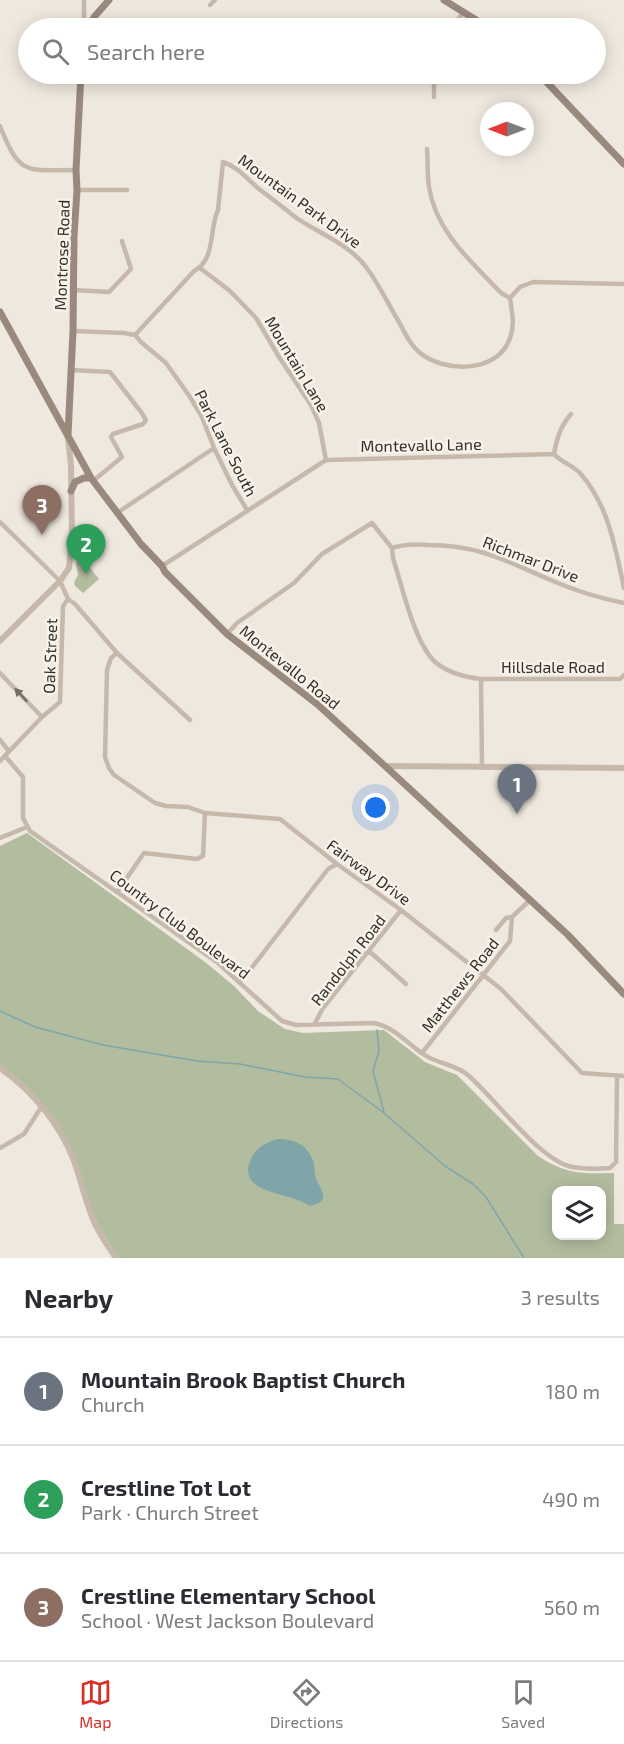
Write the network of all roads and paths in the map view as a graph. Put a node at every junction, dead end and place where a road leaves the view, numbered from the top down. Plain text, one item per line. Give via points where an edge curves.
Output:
1 (84, 0) edge
2 (109, 0) edge
3 (215, 0) edge
4 (444, 0) edge
5 (210, 5) dead end
6 (464, 12) junction
7 (84, 18) edge
8 (94, 18) edge
9 (459, 18) edge
10 (473, 18) edge
11 (80, 84) edge
12 (434, 84) edge
13 (548, 84) edge
14 (434, 97) dead end
15 (0, 126) edge
16 (428, 149) dead end
17 (624, 164) edge
18 (76, 170) junction
19 (77, 190) junction
20 (127, 190) dead end
21 (122, 241) dead end
22 (200, 268) junction
23 (624, 284) edge
24 (74, 290) junction
25 (510, 298) junction
26 (0, 312) edge
27 (73, 330) junction
28 (135, 335) junction
29 (71, 370) junction
30 (69, 398) junction
31 (51, 403) junction
32 (572, 414) dead end
33 (68, 438) junction
34 (214, 448) junction
35 (554, 454) junction
36 (326, 460) junction
37 (92, 480) junction
38 (71, 491) junction
39 (247, 510) junction
40 (117, 513) junction
41 (1, 522) edge
42 (392, 548) junction
43 (162, 566) junction
44 (60, 581) junction
45 (624, 588) edge
46 (68, 599) junction
47 (624, 603) edge
48 (227, 634) junction
49 (0, 641) edge
50 (117, 653) junction
51 (0, 673) edge
52 (624, 676) edge
53 (481, 679) junction
54 (42, 717) junction
55 (190, 720) dead end
56 (0, 740) edge
57 (8, 750) junction
58 (4, 756) junction
59 (0, 761) edge
60 (385, 766) junction
61 (482, 768) junction
62 (624, 768) edge
63 (205, 813) junction
64 (27, 827) junction
65 (0, 838) edge
66 (337, 864) junction
67 (118, 891) junction
68 (529, 901) junction
69 (401, 910) junction
70 (512, 917) junction
71 (496, 930) dead end
72 (369, 951) junction
73 (483, 975) junction
74 (240, 983) junction
75 (406, 984) dead end
76 (624, 994) edge
77 (314, 1025) junction
78 (422, 1053) junction
79 (0, 1068) edge
80 (624, 1076) edge
81 (617, 1077) junction
82 (42, 1106) junction
83 (0, 1149) edge
84 (116, 1258) edge

1 - 7 street
2 - 8 main road
3 - 5 street
4 - 6 main road
6 - 9 street
6 - 10 main road
11 - 18 main road, Montrose Road
12 - 14 street
13 - 17 main road
15 - 18 street via 10,152 25,167
16 - 25 street via 429,187 440,222 452,242
18 - 19 main road, Montrose Road
19 - 20 street
19 - 24 main road, Montrose Road
21 - 24 street via 131,269 109,291
22 - 25 street, Mountain Park Drive via 212,242 223,162 235,166 297,218 365,265 412,345 438,364 466,367 498,355 511,337 514,318
22 - 28 street, Mountain Park Drive
22 - 36 street, Mountain Lane via 256,318 311,405
23 - 25 street via 533,282 519,287
24 - 27 main road, Montrose Road
26 - 31 main road, Montevallo Road
27 - 28 street
27 - 29 main road, Montrose Road
28 - 34 street, Park Lane South via 166,363 190,397
29 - 30 main road, Montrose Road
29 - 37 street via 110,372 146,420 113,434 122,457
30 - 31 main road via 60,404
30 - 33 main road, Montrose Road
31 - 33 main road, Montevallo Road
32 - 35 street via 557,435
33 - 37 main road, Montevallo Road
33 - 38 street
34 - 39 street, Park Lane South
34 - 40 street
35 - 36 street, Montevallo Lane
35 - 45 street via 578,472 597,495 608,519
36 - 39 street
37 - 38 main road via 75,482
37 - 40 main road, Montevallo Road
38 - 44 street via 69,568
39 - 43 street
40 - 43 main road, Montevallo Road
41 - 44 street
42 - 47 street, Richmar Drive via 402,544 470,548 596,597
42 - 48 street via 372,523 322,554 294,583
42 - 53 street via 424,649 445,669 462,677
43 - 48 main road, Montevallo Road
44 - 46 street
44 - 49 street
46 - 50 street
46 - 54 street, Oak Street via 63,606 60,702
48 - 60 main road, Montevallo Road via 318,704
50 - 55 street
50 - 63 street, Fairway Drive via 107,670 105,757 109,768 125,784 155,803
54 -> 51 street
52 - 53 street, Hillsdale Road
53 - 61 street
54 - 57 street, Oak Street
56 - 57 street
57 - 58 street, Oak Street
58 - 59 street, Oak Street
58 - 64 street via 22,777 23,818
60 - 61 street
60 - 68 main road, Montevallo Road
61 - 62 street
63 - 66 street, Fairway Drive via 280,819
63 - 67 street via 203,855 197,859 144,854
64 - 65 street
64 - 67 street, Country Club Boulevard
66 - 69 street, Fairway Drive
66 - 74 street via 328,869
67 - 74 street, Country Club Boulevard
68 - 70 street
68 - 76 main road, Montevallo Road
69 - 72 street, Randolph Road
69 - 73 street, Fairway Drive
70 - 71 street via 506,918
70 - 73 street, Matthews Road via 510,941
72 - 75 street
72 - 77 street, Randolph Road
73 - 78 street, Matthews Road
73 - 81 street, Fairway Drive via 582,1073
74 - 77 street, Country Club Boulevard via 282,1021
77 - 78 street, Country Club Boulevard via 379,1024
78 - 81 street, Country Club Boulevard via 463,1071 540,1148 555,1160 582,1168 610,1168 616,1162
79 - 82 street
80 - 81 street
82 - 83 street via 24,1134
82 - 84 street via 68,1146 89,1210

